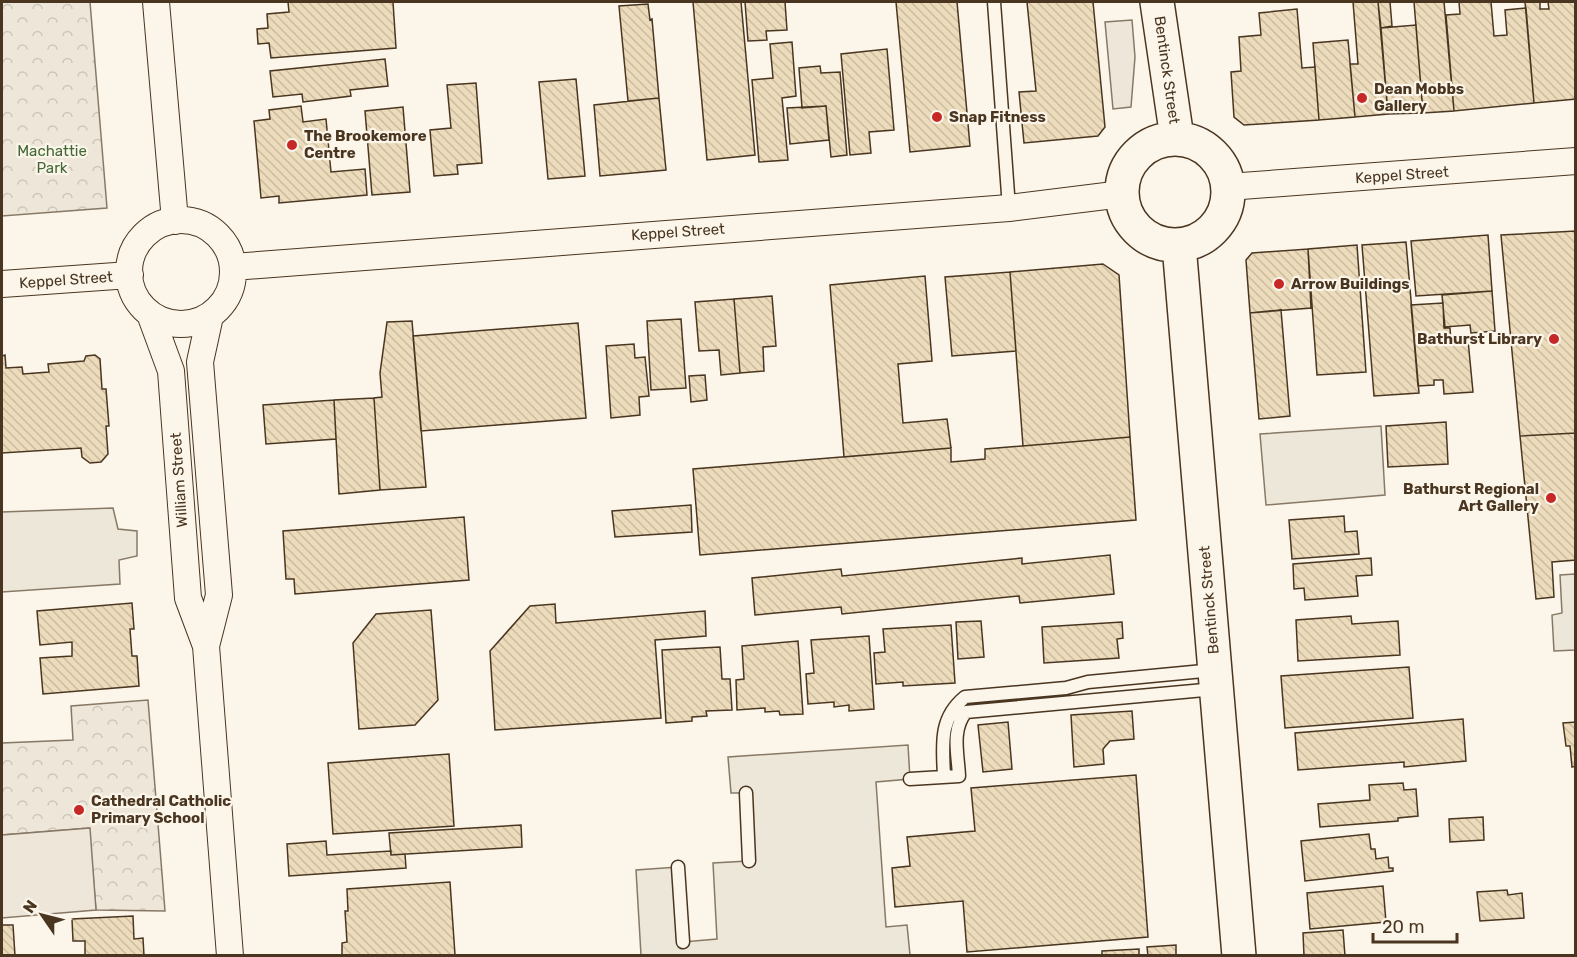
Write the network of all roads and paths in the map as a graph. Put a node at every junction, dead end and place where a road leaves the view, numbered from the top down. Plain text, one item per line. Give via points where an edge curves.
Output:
1 (156, 2) edge
2 (994, 2) edge
3 (1157, 2) edge
4 (1177, 138) junction
5 (1575, 161) edge
6 (1228, 187) junction
7 (1122, 194) junction
8 (1009, 208) junction
9 (175, 221) junction
10 (1179, 245) junction
11 (233, 267) junction
12 (130, 275) junction
13 (2, 284) edge
14 (150, 314) junction
15 (210, 316) junction
16 (206, 646) junction
17 (1216, 680) junction
18 (944, 777) junction
19 (910, 779) dead end
20 (746, 793) dead end
21 (749, 861) dead end
22 (678, 867) dead end
23 (683, 942) dead end
24 (230, 956) edge
25 (1239, 956) edge

1 - 9 street
2 - 8 lane
3 - 4 main road, Bentinck Street
4 - 6 main road via 1206,148 1225,172
4 - 7 main road via 1144,148 1132,161
5 - 6 street, Keppel Street
6 - 10 main road via 1221,220 1195,241
7 - 8 street, Keppel Street
7 - 10 main road via 1125,210 1146,237
8 - 11 street, Keppel Street
9 - 11 street via 188,221 213,232 226,248
9 - 12 street via 144,236 134,251
10 - 17 main road, Bentinck Street
11 - 15 street, William Street via 228,295
12 - 13 street, Keppel Street
12 - 14 street, William Street via 138,301
14 - 15 street via 165,322 183,324
14 - 16 street, William Street via 171,371 188,598
15 - 16 street, William Street via 200,362 219,595
16 - 24 street, William Street
17 - 18 lane via 966,712 956,729 959,776
17 - 18 lane via 1088,682 1066,688 965,697 948,716 944,729
17 - 25 main road, Bentinck Street
18 - 19 lane
20 - 21 lane
22 - 23 lane

